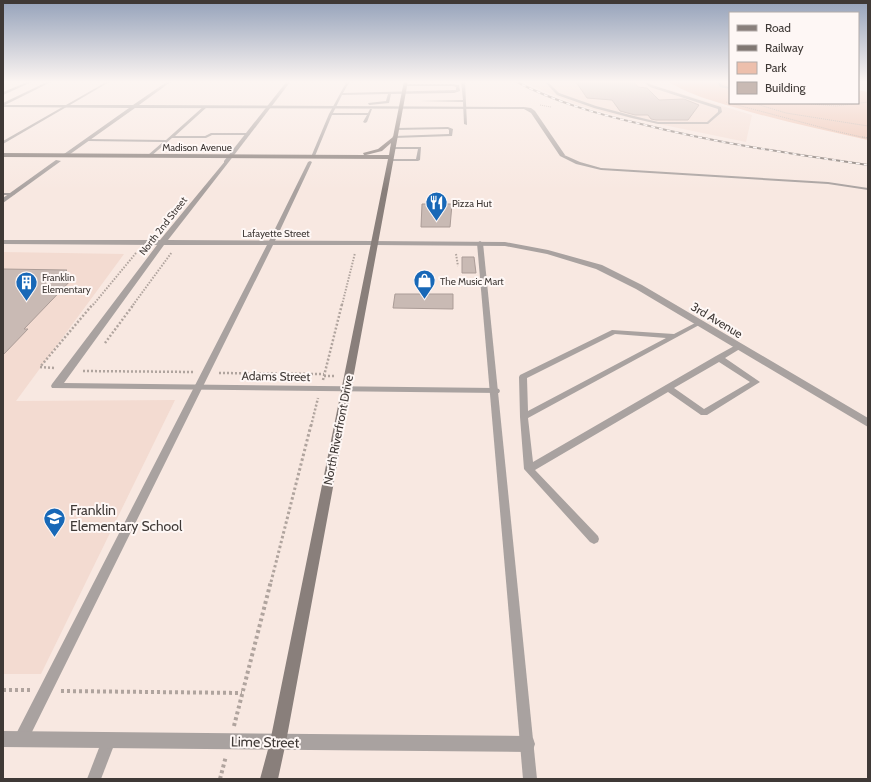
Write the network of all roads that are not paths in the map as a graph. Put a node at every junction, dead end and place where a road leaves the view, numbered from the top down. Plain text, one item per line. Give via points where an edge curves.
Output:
1 (47, 117) edge
2 (118, 117) edge
3 (192, 117) edge
4 (260, 117) edge
5 (330, 117) edge
6 (367, 117) edge
7 (398, 117) edge
8 (466, 117) edge
9 (537, 117) edge
10 (636, 117) edge
11 (714, 117) edge
12 (365, 122) dead end
13 (466, 124) dead end
14 (396, 129) junction
15 (175, 132) junction
16 (196, 132) dead end
17 (248, 134) junction
18 (170, 137) junction
19 (394, 137) junction
20 (86, 140) junction
21 (166, 141) junction
22 (3, 144) edge
23 (392, 148) junction
24 (3, 155) edge
25 (66, 155) junction
26 (150, 156) junction
27 (231, 156) junction
28 (562, 156) joint
29 (334, 157) junction
30 (312, 159) junction
31 (3, 161) edge
32 (58, 161) junction
33 (388, 161) junction
34 (226, 162) junction
35 (353, 163) dead end
36 (868, 189) edge
37 (3, 194) edge
38 (13, 194) junction
39 (3, 201) edge
40 (3, 242) edge
41 (162, 243) junction
42 (271, 243) junction
43 (374, 243) junction
44 (480, 243) junction
45 (548, 252) joint
46 (699, 323) junction
47 (675, 336) junction
48 (739, 347) junction
49 (719, 358) junction
50 (56, 386) joint
51 (197, 388) junction
52 (668, 388) junction
53 (346, 390) junction
54 (495, 391) junction
55 (524, 417) junction
56 (868, 423) edge
57 (528, 469) junction
58 (594, 539) dead end
59 (3, 739) edge
60 (21, 739) junction
61 (109, 740) junction
62 (278, 742) junction
63 (527, 744) junction
64 (94, 779) edge
65 (269, 779) edge
66 (530, 779) edge

1 - 22 lane
2 - 20 street
3 - 15 lane
4 - 17 street, North 2nd Street
5 - 30 lane
6 - 12 lane
7 - 14 main road, North Riverfront Drive
8 - 13 lane
9 - 28 street
10 - 11 lane via 658,123 708,123
14 - 19 main road, North Riverfront Drive
14 - 19 lane via 448,128 451,129 451,135
15 - 16 lane
15 - 18 lane
17 - 18 lane
17 - 27 street, North 2nd Street
18 - 21 lane
19 - 23 main road, North Riverfront Drive
19 - 29 main road via 380,150 372,153
20 - 21 lane
20 - 25 street
21 - 26 lane
23 - 33 main road, North Riverfront Drive
23 - 33 lane via 420,148 418,160
24 - 25 main road, Madison Avenue
25 - 26 main road, Madison Avenue
26 - 27 main road, Madison Avenue
27 - 30 main road, Madison Avenue
27 - 34 street, North 2nd Street
28 - 36 lane via 601,169
29 - 30 main road, Madison Avenue
29 - 33 main road, Madison Avenue
30 - 34 main road, Madison Avenue
30 - 35 main road, Madison Avenue
30 - 42 lane
31 - 32 main road, Madison Avenue
32 - 34 main road, Madison Avenue
32 - 38 street
33 - 43 main road, North Riverfront Drive
34 - 41 street, North 2nd Street
37 - 38 lane
38 - 39 street
40 - 41 street, Lafayette Street
41 - 42 street, Lafayette Street
41 - 50 street, North 2nd Street
42 - 43 street, Lafayette Street
42 - 51 lane
43 - 44 street, Lafayette Street
43 - 53 main road, North Riverfront Drive
44 - 45 street, Lafayette Street via 505,244
44 - 54 lane
45 - 46 street, 3rd Avenue via 592,265 619,277
46 - 47 lane
46 - 48 street, 3rd Avenue
47 - 55 lane
47 - 55 lane via 614,332 523,377
48 - 49 lane
48 - 56 street, 3rd Avenue
49 - 52 lane
49 - 52 lane via 756,382 704,413
50 - 51 street, Adams Street
51 - 53 street, Adams Street
51 - 60 lane
52 - 57 lane
53 - 54 street, Adams Street
53 - 62 main road, North Riverfront Drive
54 - 63 lane
55 - 57 lane
57 - 58 lane
59 - 60 street, Lime Street
60 - 61 street, Lime Street
61 - 62 street, Lime Street
61 - 64 lane
62 - 63 street, Lime Street
62 - 65 main road, North Riverfront Drive
63 - 66 lane

